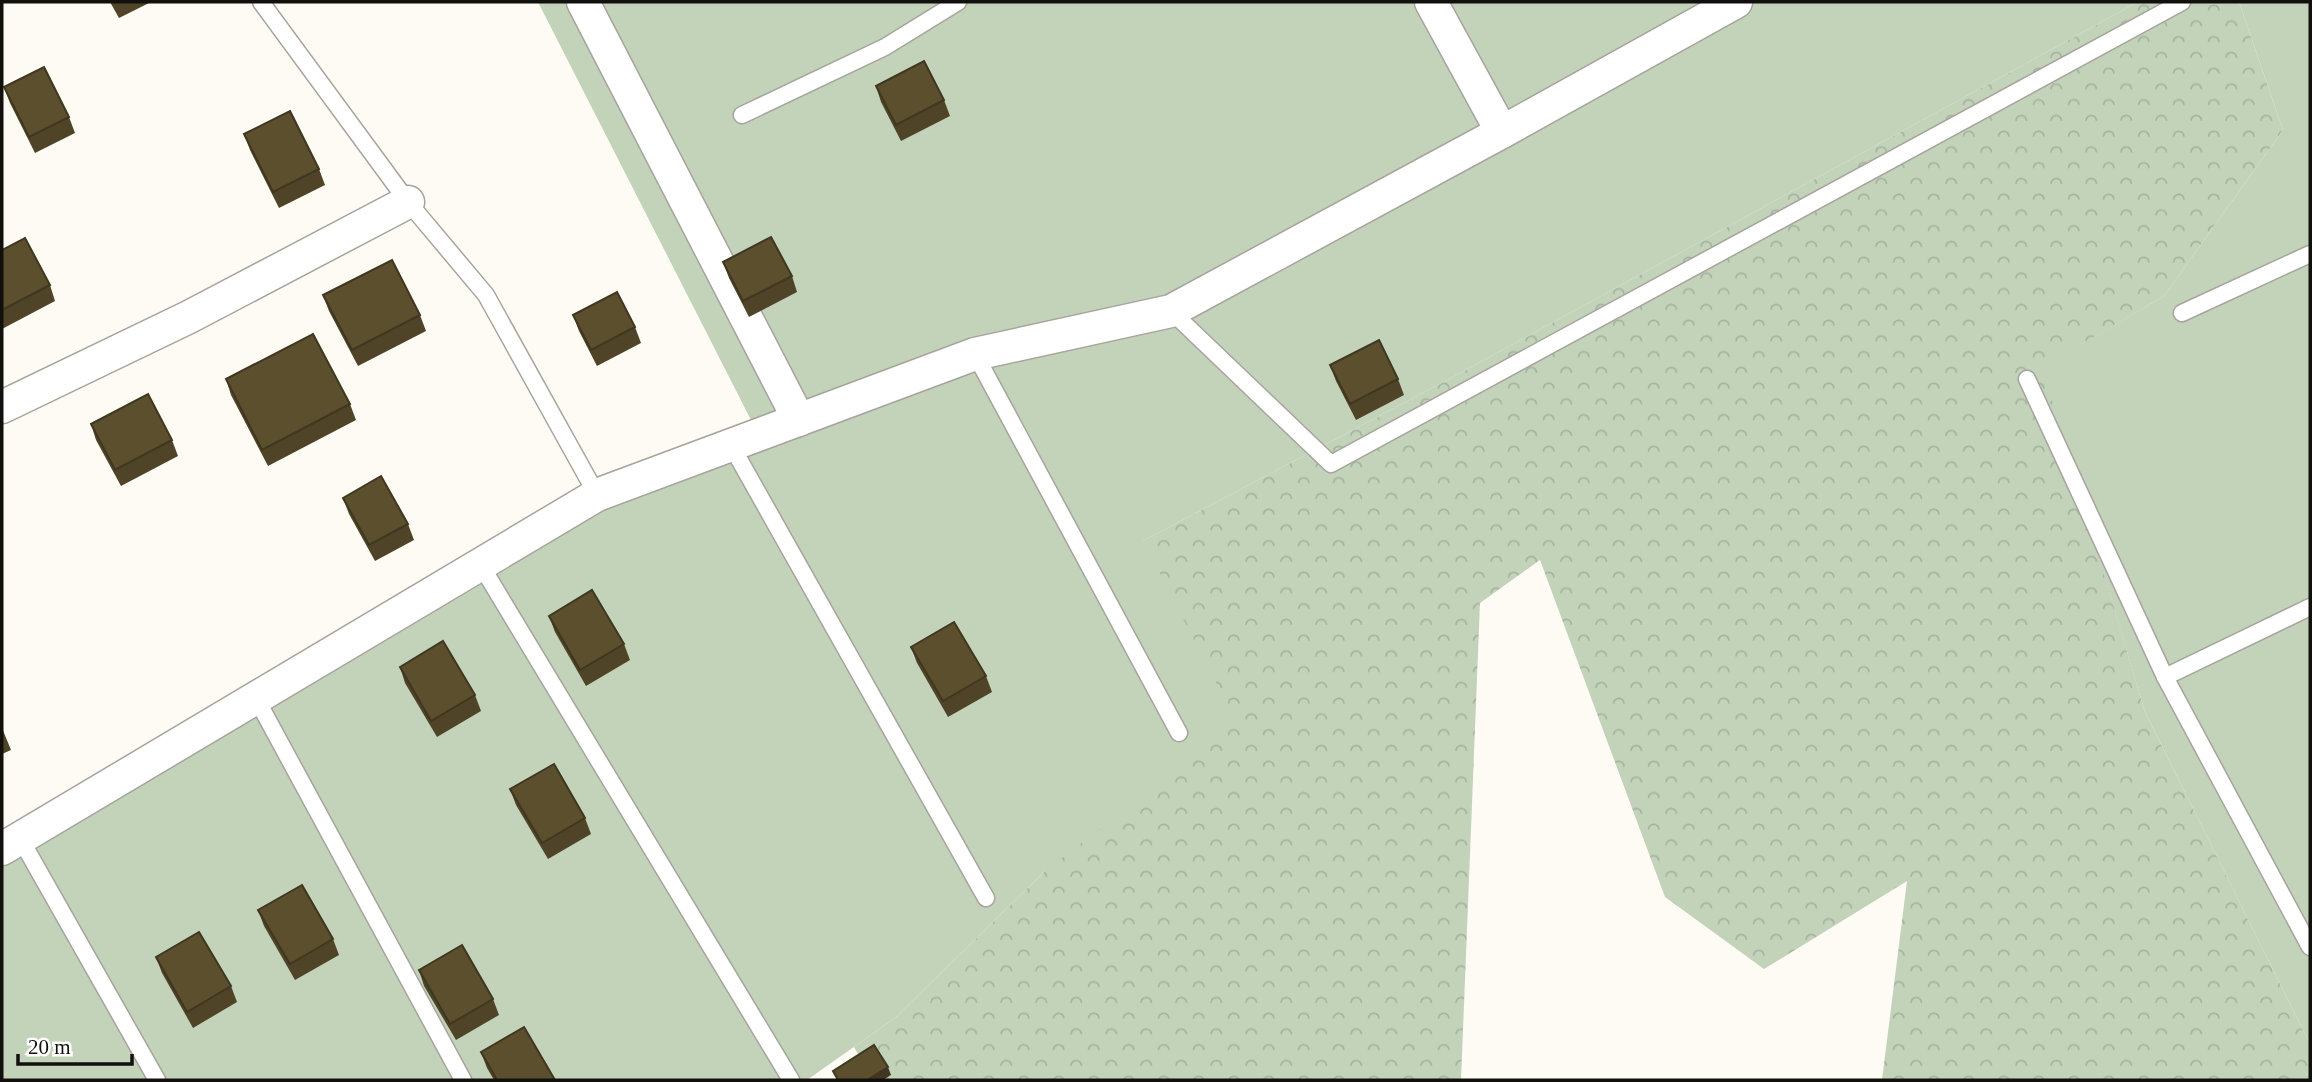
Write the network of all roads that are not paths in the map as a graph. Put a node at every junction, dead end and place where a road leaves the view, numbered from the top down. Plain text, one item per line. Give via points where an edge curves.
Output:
1 (261, 2) edge
2 (583, 2) edge
3 (958, 2) edge
4 (1431, 2) edge
5 (1736, 2) edge
6 (2182, 2) edge
7 (742, 115) dead end
8 (1502, 132) junction
9 (408, 202) junction
10 (2310, 254) edge
11 (1171, 311) junction
12 (2182, 313) dead end
13 (975, 355) junction
14 (2027, 379) dead end
15 (2, 407) edge
16 (799, 420) junction
17 (731, 445) junction
18 (597, 495) junction
19 (482, 567) junction
20 (2310, 607) edge
21 (2165, 677) junction
22 (256, 698) junction
23 (1179, 733) dead end
24 (11, 844) edge
25 (986, 898) dead end
26 (2309, 940) edge
27 (157, 1080) edge
28 (463, 1080) edge
29 (791, 1080) edge

1 - 9 lane
2 - 16 street
3 - 7 lane via 885,47
4 - 8 street
5 - 8 street
6 - 11 lane via 1331,464
8 - 11 street
9 - 15 street via 190,317
9 - 18 lane via 486,295
10 - 12 lane
11 - 13 street
13 - 16 street
13 - 23 lane
14 - 21 lane
16 - 17 street
17 - 18 street
17 - 25 lane
18 - 19 street
19 - 22 street
19 - 29 lane
20 - 21 lane
21 - 26 lane
22 - 24 street
22 - 28 lane
24 - 27 lane

